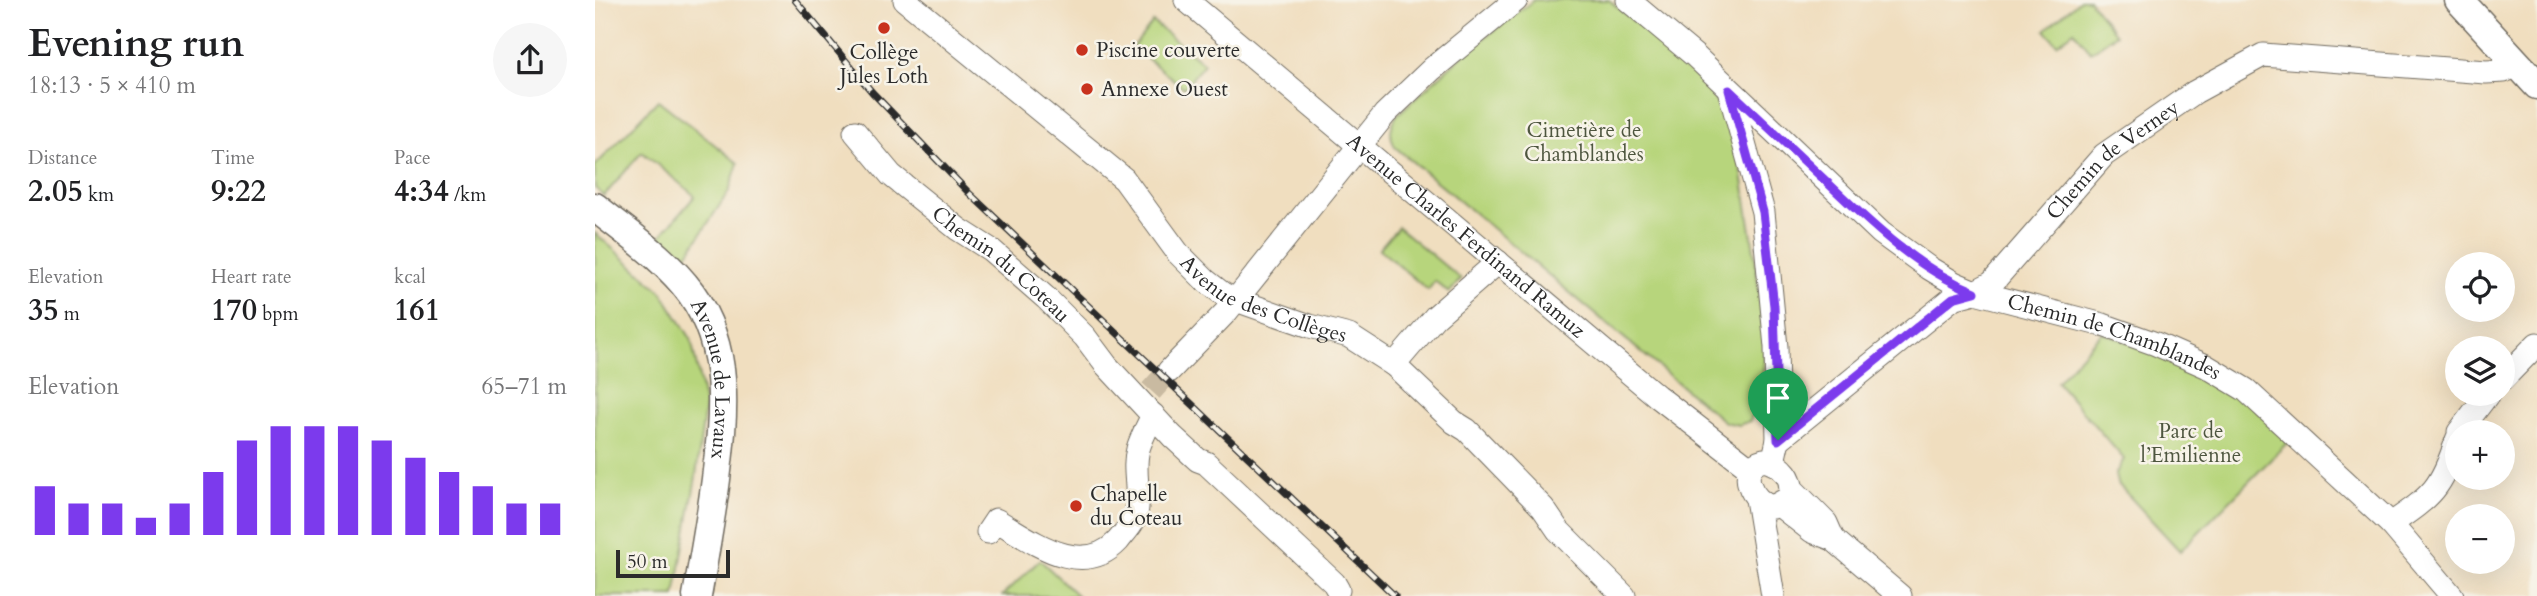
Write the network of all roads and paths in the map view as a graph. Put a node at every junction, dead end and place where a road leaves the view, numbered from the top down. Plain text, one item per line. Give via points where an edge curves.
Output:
1 (905, 0) edge
2 (1186, 0) edge
3 (1516, 0) edge
4 (1628, 0) edge
5 (2459, 0) edge
6 (2528, 75) edge
7 (1729, 90) junction
8 (855, 132) dead end
9 (1358, 145) junction
10 (595, 207) edge
11 (1498, 262) junction
12 (1975, 292) junction
13 (1236, 300) junction
14 (2537, 344) edge
15 (1394, 365) junction
16 (2515, 366) edge
17 (1170, 371) tunnel mouth
18 (1149, 403) junction
19 (2479, 406) edge
20 (2468, 420) edge
21 (1775, 451) junction
22 (1750, 468) junction
23 (2445, 475) edge
24 (1776, 500) junction
25 (1802, 523) junction
26 (2391, 524) junction
27 (988, 532) dead end
28 (1833, 539) junction
29 (1765, 546) junction
30 (1338, 590) dead end
31 (697, 596) edge
32 (1624, 596) edge
33 (1773, 596) edge
34 (1900, 596) edge
35 (2452, 596) edge

1 - 13 street, Avenue des Collèges via 1124,179 1178,253 1205,280
2 - 9 street, Avenue Charles Ferdinand Ramuz
3 - 9 street via 1432,69
4 - 7 street, Chemin de Chamblandes
5 - 6 main road
6 - 12 street, Chemin de Verney via 2263,55 2195,92 2104,155 1992,283
7 - 12 street, Chemin de Chamblandes via 1881,233 1929,268
7 - 21 street via 1763,212 1774,306
8 - 18 street, Chemin du Coteau via 891,175 1046,298 1106,365
9 - 11 street, Avenue Charles Ferdinand Ramuz
9 - 13 street
10 - 31 main road, Avenue de Lavaux via 670,270 708,322 714,341 724,402
11 - 15 street via 1435,317
11 - 22 street, Avenue Charles Ferdinand Ramuz
12 - 21 street, Chemin de Verney via 1953,298
12 - 26 street, Chemin de Chamblandes via 2103,325 2206,366 2246,390
13 - 15 street, Avenue des Collèges via 1349,336
13 - 17 street
14 - 16 street
15 - 32 street, Avenue des Collèges via 1467,430
18 - 27 street via 1137,450 1136,516 1107,550 1083,557 1054,553 996,520
18 - 30 street, Chemin du Coteau via 1172,436
19 - 20 street
21 - 22 street
21 - 24 street via 1789,477
22 - 24 street via 1748,484
23 - 26 street via 2426,500
24 - 25 street
24 - 28 street via 1826,523
24 - 29 street via 1759,524
25 - 28 street
25 - 29 street via 1792,523
26 - 35 street, Chemin de Chamblandes
28 - 34 street
29 - 33 street

